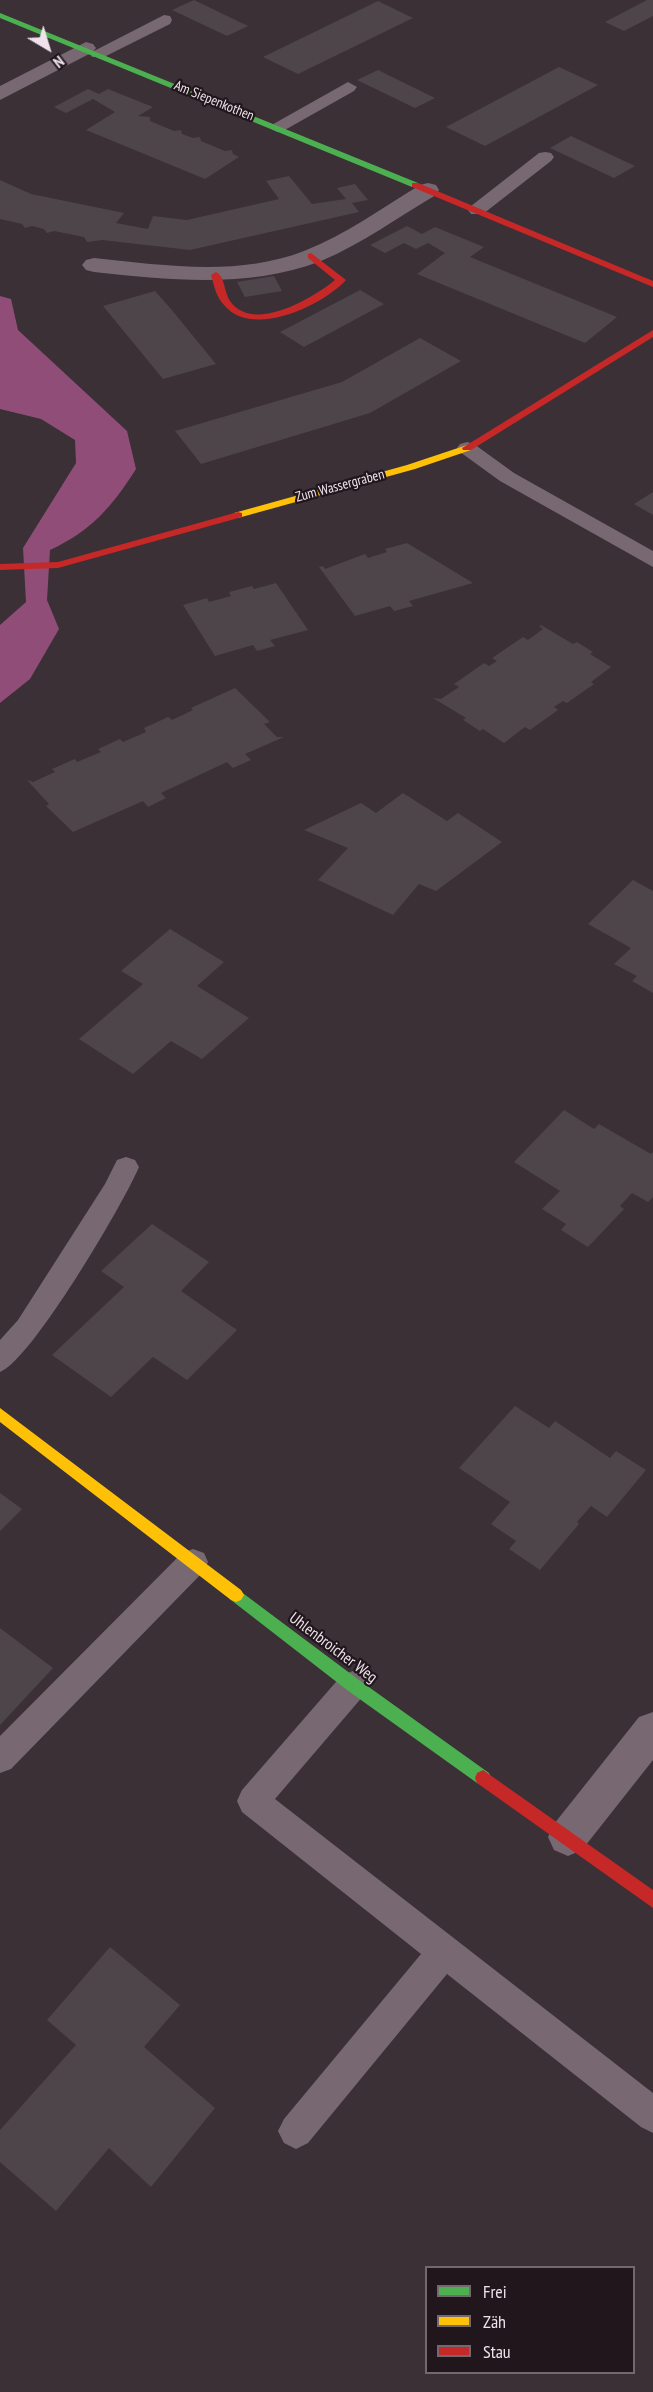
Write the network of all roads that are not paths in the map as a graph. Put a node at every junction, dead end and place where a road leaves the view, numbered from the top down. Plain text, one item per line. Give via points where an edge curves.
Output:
1 (0, 15) edge
2 (164, 20) dead end
3 (92, 51) junction
4 (348, 87) dead end
5 (0, 94) edge
6 (277, 127) junction
7 (545, 157) dead end
8 (428, 190) junction
9 (477, 210) junction
10 (311, 256) junction
11 (94, 265) dead end
12 (216, 274) junction
13 (653, 284) edge
14 (653, 333) edge
15 (467, 448) junction
16 (653, 560) edge
17 (4, 568) edge
18 (126, 1167) dead end
19 (0, 1360) edge
20 (0, 1414) edge
21 (193, 1562) junction
22 (353, 1685) junction
23 (653, 1730) edge
24 (0, 1758) edge
25 (568, 1837) junction
26 (653, 1900) edge
27 (445, 1952) junction
28 (653, 2115) edge
29 (296, 2131) dead end

1 - 3 street, Am Siepenkothen
2 - 3 lane
3 - 5 street
3 - 6 street, Am Siepenkothen
4 - 6 lane
6 - 8 street, Am Siepenkothen
7 - 9 lane
8 - 9 street, Am Siepenkothen
8 - 10 street
9 - 13 street, Am Siepenkothen
10 - 12 street via 245,272
10 - 12 street via 341,280 329,293 276,315 246,315 226,304
11 - 12 street
14 - 15 street, Zum Wassergraben
15 - 16 lane via 507,477
15 - 17 street, Zum Wassergraben via 58,565
18 - 19 lane via 117,1188 28,1328
20 - 21 street, Uhlenbroicher Weg
21 - 22 street, Uhlenbroicher Weg
21 - 24 lane
22 - 25 street, Uhlenbroicher Weg
22 - 27 lane via 253,1801
23 - 25 street
25 - 26 street, Uhlenbroicher Weg
27 - 28 lane
27 - 29 lane

